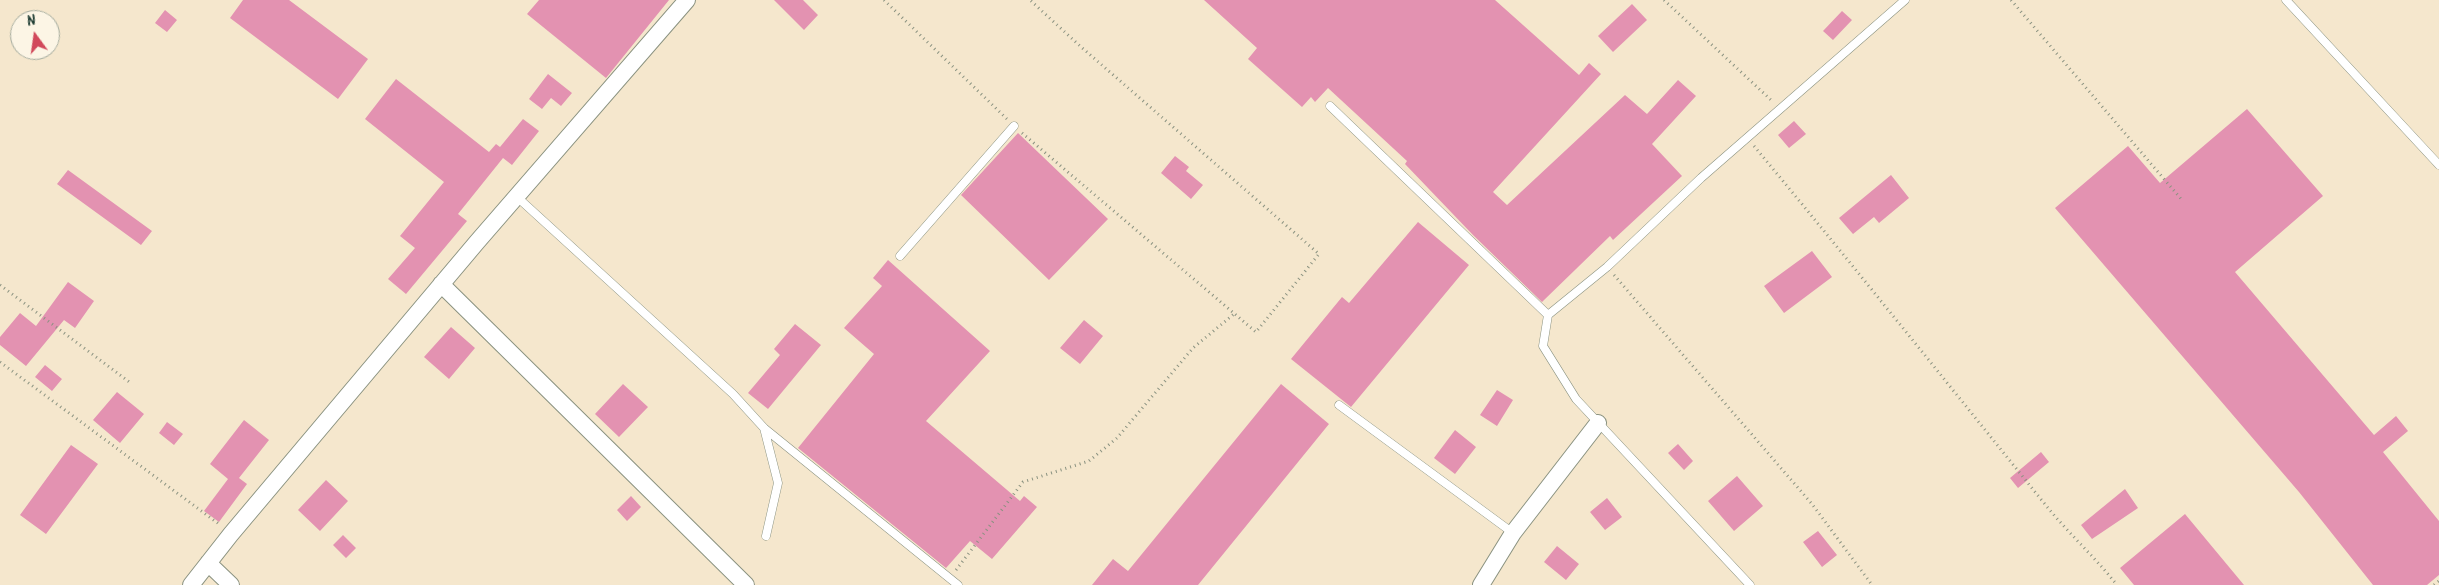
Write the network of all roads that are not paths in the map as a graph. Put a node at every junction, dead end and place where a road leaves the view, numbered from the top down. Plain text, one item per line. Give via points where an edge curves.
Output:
1 (687, 0) edge
2 (1905, 0) edge
3 (2286, 0) edge
4 (1330, 106) dead end
5 (1014, 126) road end
6 (2439, 166) edge
7 (516, 196) junction
8 (900, 256) dead end
9 (441, 284) junction
10 (1548, 315) junction
11 (1339, 405) dead end
12 (1598, 423) junction
13 (764, 428) junction
14 (1513, 533) junction
15 (766, 536) dead end
16 (208, 563) junction
17 (191, 585) edge
18 (231, 585) edge
19 (746, 585) edge
20 (958, 585) edge
21 (1481, 585) edge
22 (1750, 585) edge

1 - 7 street
2 - 10 lane via 1747,138 1607,267
3 - 6 lane
4 - 10 lane
5 - 8 lane
7 - 9 street
7 - 13 lane via 733,394
9 - 16 street
9 - 19 street
10 - 12 lane via 1544,346 1576,399
11 - 14 lane
12 - 14 street
12 - 22 lane
13 - 15 lane via 778,483
13 - 20 lane
14 - 21 street
16 - 17 street
16 - 18 street

